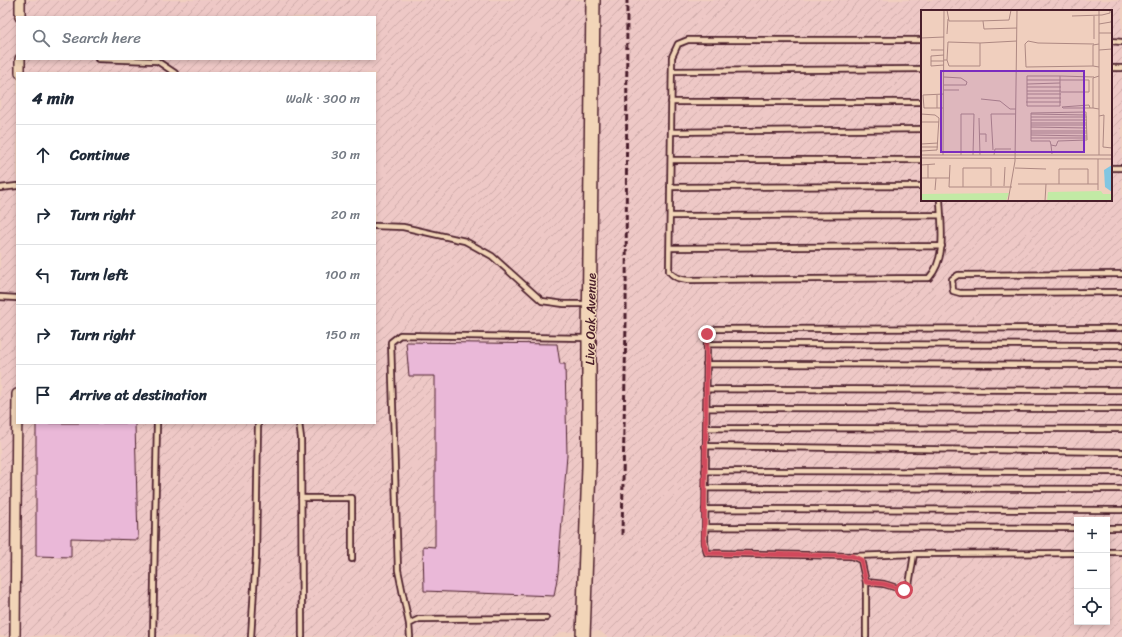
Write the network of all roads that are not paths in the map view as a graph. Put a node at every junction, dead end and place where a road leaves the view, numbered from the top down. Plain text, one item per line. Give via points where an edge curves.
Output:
1 (20, 0) edge
2 (593, 0) edge
3 (20, 16) edge
4 (921, 40) edge
5 (1112, 41) edge
6 (1122, 42) edge
7 (20, 60) edge
8 (128, 60) edge
9 (921, 69) edge
10 (672, 71) junction
11 (20, 72) edge
12 (174, 72) edge
13 (671, 102) junction
14 (921, 102) edge
15 (921, 129) edge
16 (671, 132) junction
17 (671, 160) junction
18 (921, 160) edge
19 (16, 186) edge
20 (921, 186) edge
21 (670, 187) junction
22 (0, 188) edge
23 (940, 201) edge
24 (941, 215) junction
25 (670, 216) junction
26 (376, 226) edge
27 (942, 246) junction
28 (670, 248) junction
29 (1122, 274) edge
30 (1122, 292) edge
31 (0, 297) edge
32 (16, 298) edge
33 (590, 304) junction
34 (1122, 328) edge
35 (589, 338) junction
36 (707, 344) junction
37 (1122, 345) edge
38 (706, 364) junction
39 (1122, 365) edge
40 (706, 388) junction
41 (1122, 390) edge
42 (706, 408) junction
43 (1122, 409) edge
44 (17, 424) edge
45 (157, 424) edge
46 (258, 424) edge
47 (299, 424) edge
48 (706, 428) junction
49 (1122, 429) edge
50 (706, 446) junction
51 (1122, 452) edge
52 (705, 471) junction
53 (1122, 472) edge
54 (705, 488) junction
55 (1122, 489) edge
56 (301, 498) junction
57 (705, 509) junction
58 (1122, 510) edge
59 (705, 527) junction
60 (1074, 528) edge
61 (1110, 528) edge
62 (1122, 528) edge
63 (1110, 552) edge
64 (1122, 552) edge
65 (1074, 553) edge
66 (914, 554) junction
67 (852, 556) junction
68 (352, 559) dead end
69 (866, 582) junction
70 (546, 618) dead end
71 (409, 624) junction
72 (15, 637) edge
73 (153, 637) edge
74 (251, 637) edge
75 (302, 637) edge
76 (410, 637) edge
77 (583, 637) edge
78 (866, 637) edge

1 - 3 street
2 - 33 street, Live Oak Avenue
4 - 10 lane via 688,40 678,44 672,57
5 - 6 lane
7 - 11 street
8 - 12 lane via 157,61
9 - 10 lane
10 - 13 lane
13 - 14 lane
13 - 16 lane
15 - 16 lane
16 - 17 lane
17 - 18 lane
17 - 21 lane
19 - 22 lane
20 - 21 lane
21 - 25 lane
23 - 24 lane
24 - 25 lane
24 - 27 lane
25 - 28 lane
26 - 33 lane via 403,227 465,241 492,256 542,301
27 - 28 lane
27 - 28 lane via 937,270 930,278 679,279 672,276 669,270
29 - 30 lane via 958,275 952,280 953,291 960,293
31 - 32 lane
33 - 35 street, Live Oak Avenue
34 - 36 lane via 716,329 707,334
35 - 71 lane via 400,335 391,342 398,570
35 - 77 street, Live Oak Avenue via 589,466
36 - 37 lane
36 - 38 lane
38 - 39 lane
38 - 40 lane
40 - 41 lane
40 - 42 lane
42 - 43 lane
42 - 48 lane
44 - 72 street
45 - 73 lane
46 - 74 lane via 256,556
47 - 56 lane
48 - 49 lane
48 - 50 lane
50 - 51 lane
50 - 52 lane
52 - 53 lane
52 - 54 lane
54 - 55 lane
54 - 57 lane
56 - 68 lane via 352,498
56 - 75 lane
57 - 58 lane
57 - 59 lane
59 - 60 lane
59 - 67 lane via 707,553
61 - 62 lane
63 - 64 lane
65 - 66 lane
66 - 67 lane
66 - 69 lane via 909,586 904,590
67 - 69 lane via 861,560
69 - 78 lane
70 - 71 lane via 419,619
71 - 76 lane

